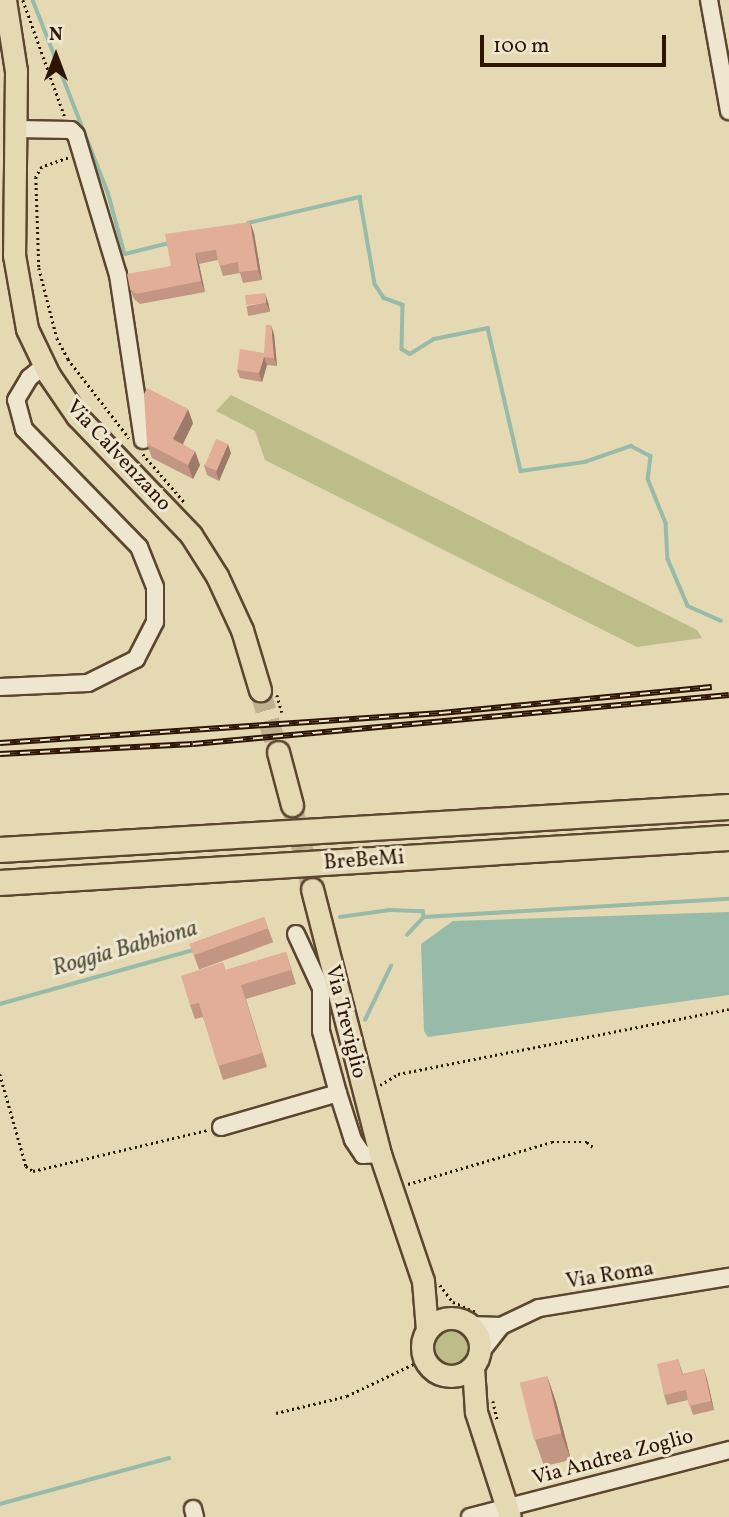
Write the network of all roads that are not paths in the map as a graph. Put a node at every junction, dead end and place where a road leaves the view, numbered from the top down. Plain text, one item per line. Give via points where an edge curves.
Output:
1 (5, 0) edge
2 (709, 0) edge
3 (729, 111) edge
4 (16, 129) junction
5 (44, 366) junction
6 (143, 440) edge
7 (0, 687) edge
8 (260, 690) tunnel mouth
9 (278, 752) tunnel mouth
10 (292, 804) tunnel mouth
11 (729, 807) edge
12 (729, 838) edge
13 (0, 850) edge
14 (0, 883) edge
15 (312, 889) tunnel mouth
16 (296, 934) dead end
17 (338, 1093) junction
18 (221, 1127) road end
19 (380, 1154) junction
20 (729, 1277) edge
21 (429, 1278) junction
22 (468, 1319) junction
23 (502, 1326) junction
24 (427, 1330) junction
25 (477, 1360) junction
26 (448, 1377) junction
27 (476, 1412) junction
28 (729, 1450) edge
29 (509, 1513) edge
30 (470, 1517) edge

1 - 4 main road, Via Calvenzano via 16,71
2 - 3 street
4 - 5 main road, Via Calvenzano via 12,217 16,281 27,329
4 - 6 street via 71,130 94,186 116,264
5 - 7 street via 29,378 16,400 24,429 139,547 155,587 155,622 136,659 88,683
5 - 8 main road, Via Calvenzano via 76,416 191,535 230,600
9 - 10 main road
11 - 13 highway, BreBeMi
12 - 14 highway, BreBeMi
15 - 19 main road, Via Treviglio via 373,1085
16 - 17 street via 321,988 321,1031
17 - 18 street, Via Treviglio
17 - 19 street, Via Treviglio via 352,1140 363,1155
19 - 21 main road, Via Treviglio
20 - 23 street, Via Roma via 539,1308
21 - 22 main road, Via Treviglio
21 - 24 main road, Via Treviglio
22 - 23 street, Via Roma
22 - 24 main road via 440,1320
22 - 25 main road, Via Treviglio via 479,1338
23 - 25 street, Via Roma
24 - 26 main road, Via Treviglio via 424,1359 438,1374
25 - 26 main road
25 - 27 main road, Via Treviglio
26 - 27 main road, Via Treviglio
27 - 29 main road, Via Treviglio
28 - 29 street, Via Andrea Zoglio
29 - 30 street, Via Andrea Zoglio

